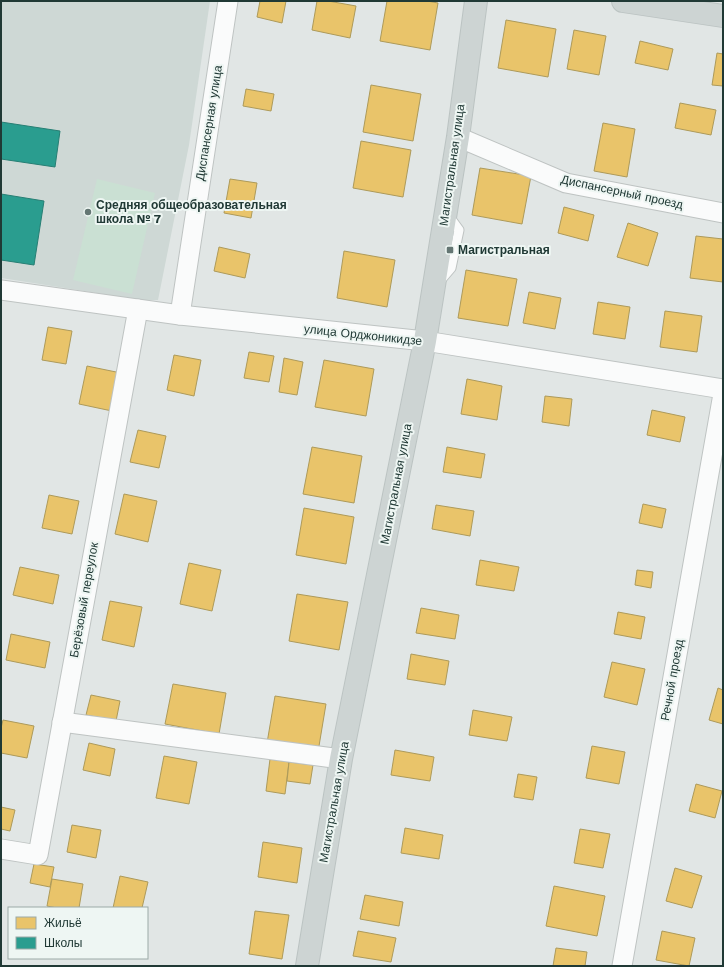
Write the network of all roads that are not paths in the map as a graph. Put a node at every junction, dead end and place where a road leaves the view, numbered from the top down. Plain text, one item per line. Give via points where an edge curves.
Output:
1 (228, 1) edge
2 (476, 1) edge
3 (623, 1) edge
4 (723, 16) edge
5 (458, 137) junction
6 (723, 213) edge
7 (1, 290) edge
8 (138, 309) junction
9 (180, 315) junction
10 (425, 341) junction
11 (723, 389) edge
12 (723, 394) edge
13 (62, 722) junction
14 (341, 759) junction
15 (1, 849) edge
16 (307, 966) edge
17 (622, 966) edge

1 - 9 street, Диспансерная улица
2 - 5 main road, Магистральная улица
3 - 4 main road
5 - 6 street, Диспансерный проезд via 566,183
5 - 10 main road, Магистральная улица
7 - 8 street, улица Орджоникидзе
8 - 9 street, улица Орджоникидзе
8 - 13 street, Берёзовый переулок
9 - 10 street, улица Орджоникидзе
10 - 11 street, улица Орджоникидзе
10 - 14 main road, Магистральная улица
12 - 17 street, Речной проезд
13 - 14 street
13 - 15 street, Берёзовый переулок via 38,855
14 - 16 main road, Магистральная улица

